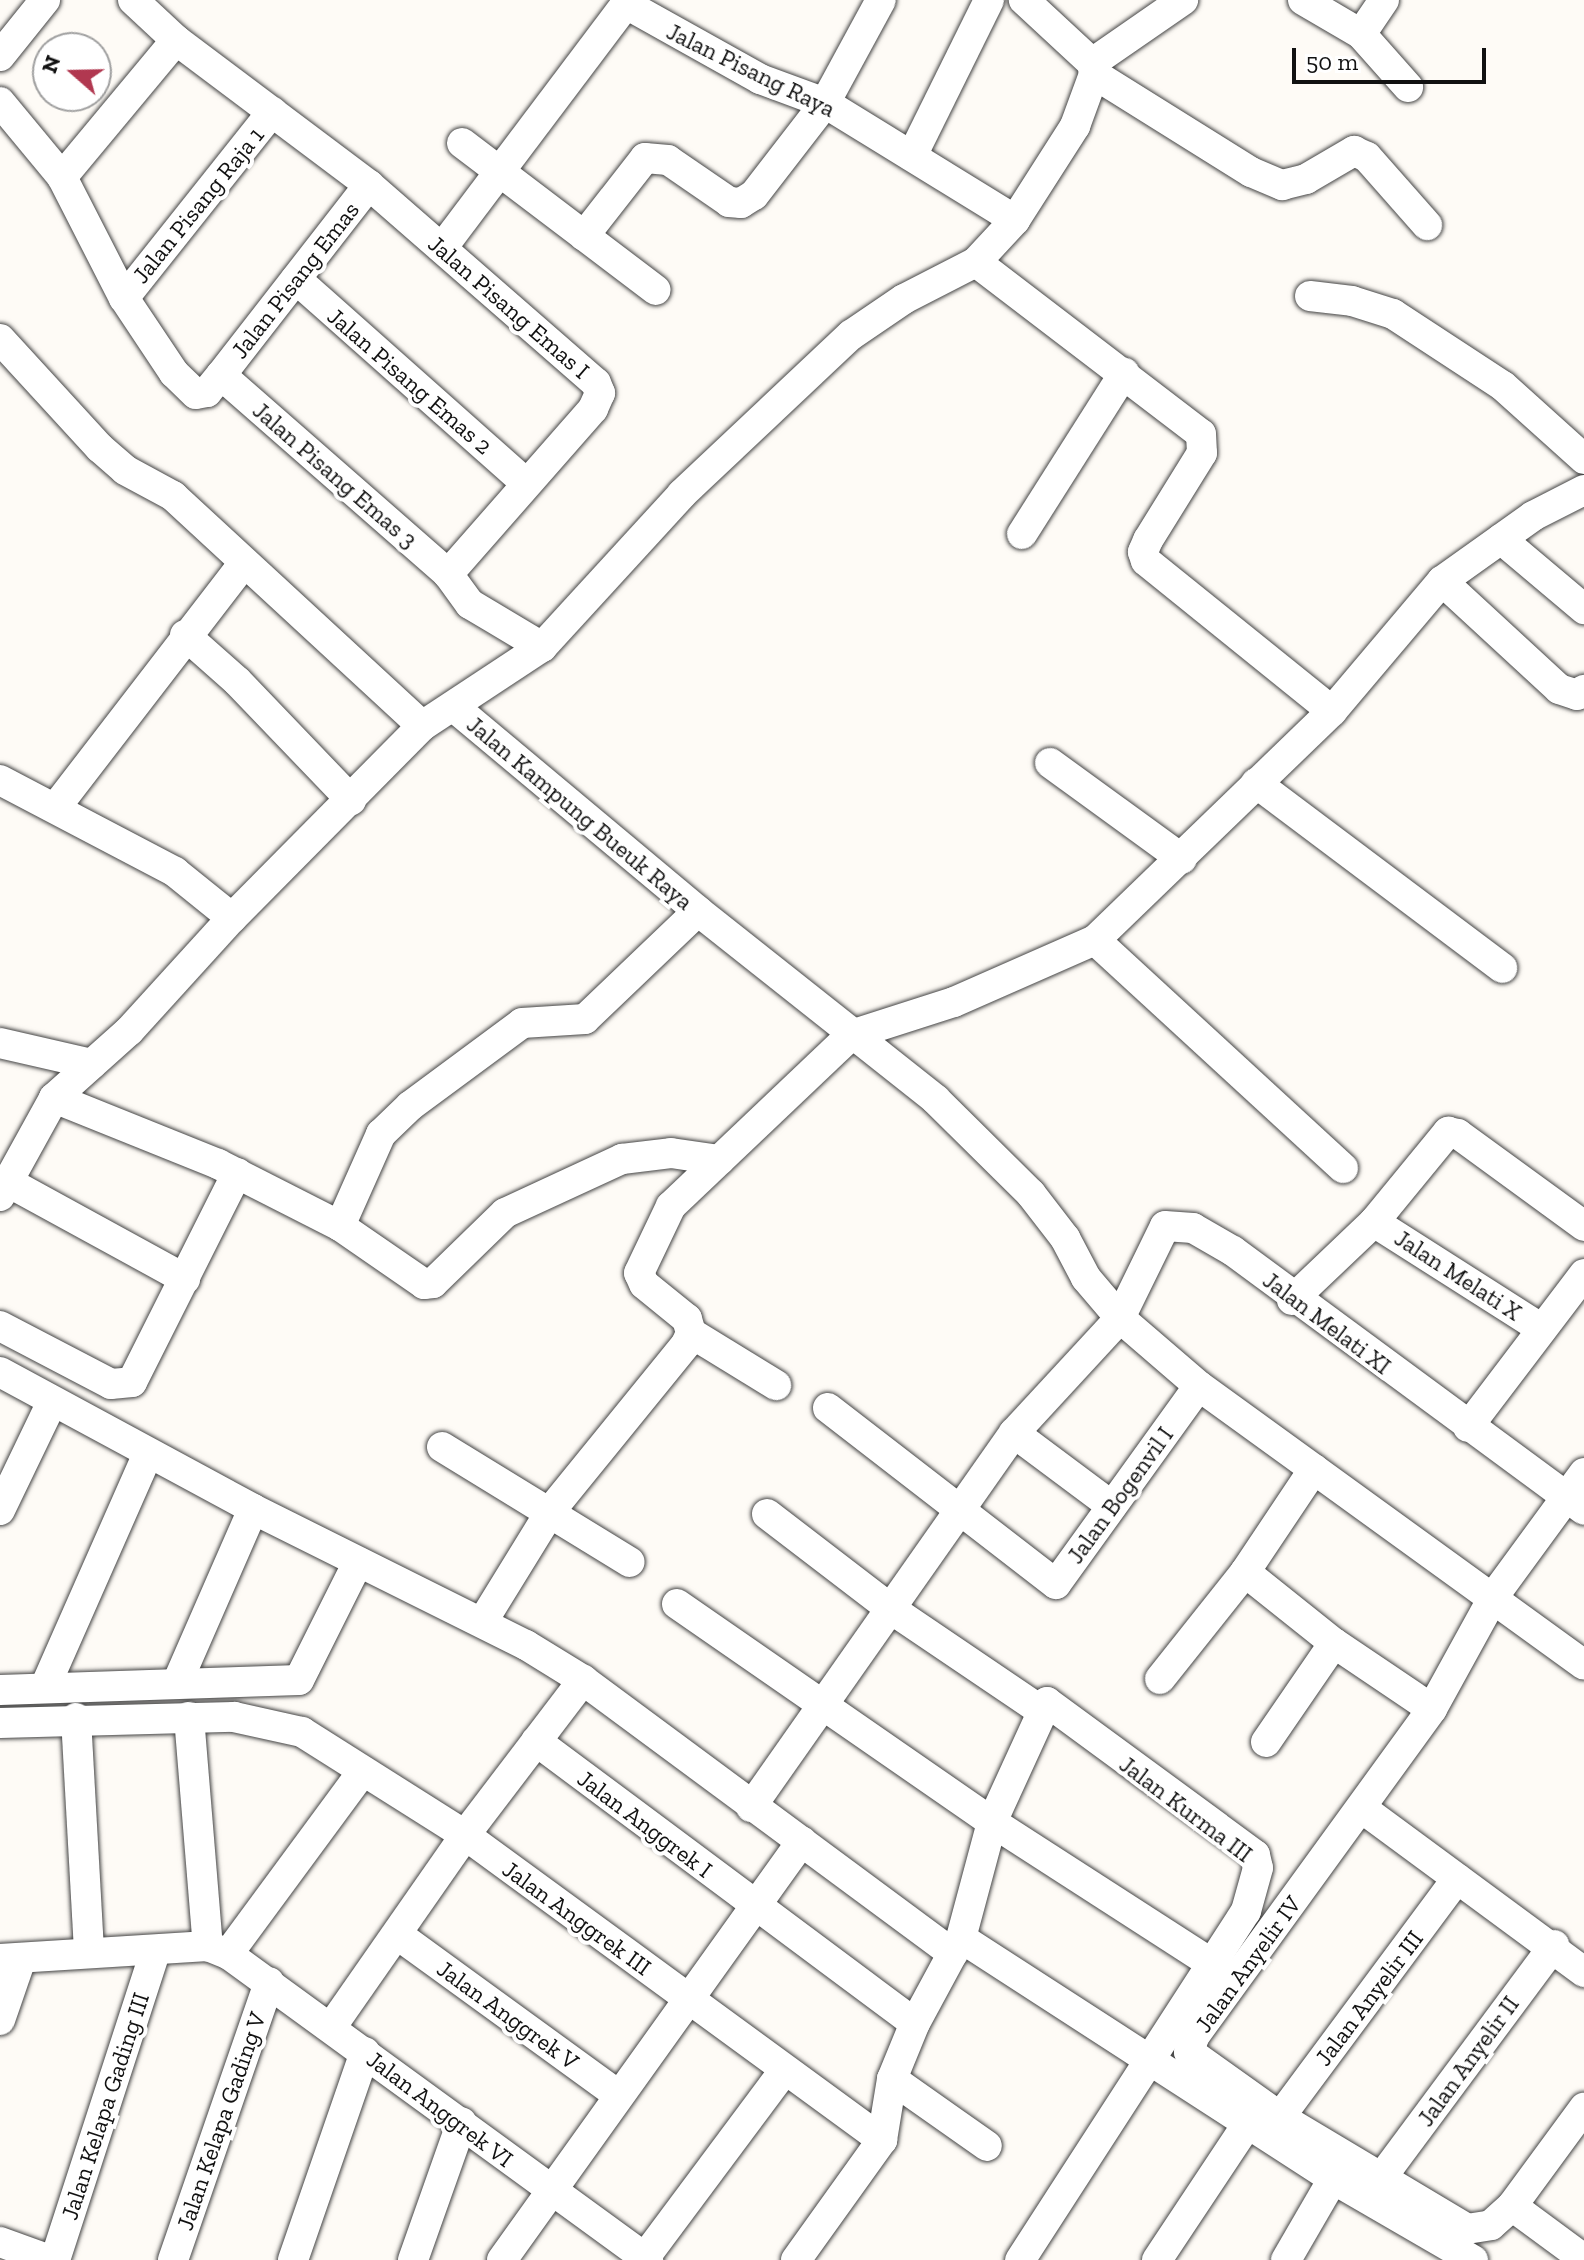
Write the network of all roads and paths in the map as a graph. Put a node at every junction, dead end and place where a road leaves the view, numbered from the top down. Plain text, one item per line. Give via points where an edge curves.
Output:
1 (45, 0) edge
2 (133, 0) edge
3 (881, 0) edge
4 (989, 0) edge
5 (1024, 0) edge
6 (1183, 0) edge
7 (1303, 0) edge
8 (1384, 0) edge
9 (623, 2) edge
10 (1361, 34) junction
11 (176, 40) junction
12 (0, 56) edge
13 (1093, 68) junction
14 (1408, 87) dead end
15 (0, 102) edge
16 (825, 103) junction
17 (272, 112) junction
18 (462, 143) dead end
19 (912, 156) junction
20 (499, 172) junction
21 (62, 177) junction
22 (369, 185) junction
23 (1015, 220) junction
24 (1427, 225) dead end
25 (584, 236) junction
26 (442, 248) junction
27 (976, 262) junction
28 (296, 279) junction
29 (656, 290) dead end
30 (1310, 296) dead end
31 (124, 298) junction
32 (2, 347) edge
33 (1124, 373) junction
34 (221, 375) junction
35 (1584, 459) edge
36 (525, 482) junction
37 (1584, 490) edge
38 (1022, 534) dead end
39 (1501, 539) junction
40 (243, 564) junction
41 (448, 574) junction
42 (1442, 581) junction
43 (1584, 609) edge
44 (185, 635) junction
45 (542, 647) junction
46 (1584, 690) edge
47 (454, 707) junction
48 (1332, 711) junction
49 (422, 726) junction
50 (1050, 763) dead end
51 (0, 780) edge
52 (1256, 783) junction
53 (351, 800) junction
54 (56, 807) junction
55 (1182, 859) junction
56 (698, 911) junction
57 (232, 918) junction
58 (1095, 940) junction
59 (1502, 968) dead end
60 (851, 1035) junction
61 (0, 1043) edge
62 (92, 1064) junction
63 (54, 1098) junction
64 (719, 1160) junction
65 (1343, 1168) dead end
66 (237, 1173) junction
67 (4, 1189) edge
68 (1374, 1222) junction
69 (340, 1226) junction
70 (1584, 1226) edge
71 (1584, 1274) edge
72 (185, 1279) junction
73 (1292, 1300) junction
74 (1120, 1318) junction
75 (0, 1326) edge
76 (1542, 1329) junction
77 (691, 1333) junction
78 (0, 1372) edge
79 (776, 1385) dead end
80 (1199, 1386) junction
81 (52, 1402) junction
82 (828, 1408) dead end
83 (1468, 1427) junction
84 (1014, 1433) junction
85 (442, 1447) dead end
86 (148, 1454) junction
87 (1314, 1469) junction
88 (1584, 1473) edge
89 (1575, 1504) edge
90 (1112, 1506) junction
91 (253, 1509) junction
92 (552, 1509) junction
93 (0, 1510) edge
94 (959, 1510) junction
95 (767, 1514) dead end
96 (358, 1562) junction
97 (630, 1562) dead end
98 (1245, 1572) junction
99 (1494, 1596) junction
100 (677, 1604) dead end
101 (891, 1609) junction
102 (483, 1621) junction
103 (1334, 1643) junction
104 (1584, 1665) edge
105 (1160, 1679) dead end
106 (583, 1680) junction
107 (177, 1683) junction
108 (45, 1687) junction
109 (0, 1690) edge
110 (823, 1704) junction
111 (1044, 1706) junction
112 (1432, 1709) junction
113 (189, 1717) junction
114 (76, 1718) junction
115 (0, 1723) edge
116 (536, 1741) junction
117 (1266, 1742) dead end
118 (363, 1771) junction
119 (751, 1807) junction
120 (1363, 1809) junction
121 (992, 1822) junction
122 (465, 1835) junction
123 (802, 1841) junction
124 (1457, 1879) junction
125 (754, 1907) junction
126 (398, 1935) junction
127 (1554, 1945) junction
128 (957, 1946) junction
129 (218, 1950) junction
130 (155, 1952) junction
131 (89, 1953) junction
132 (10, 1959) edge
133 (1212, 1964) junction
134 (1584, 1972) edge
135 (269, 1982) junction
136 (688, 2000) junction
137 (0, 2020) edge
138 (915, 2023) junction
139 (332, 2026) junction
140 (365, 2052) junction
141 (1147, 2060) junction
142 (784, 2071) junction
143 (892, 2079) junction
144 (618, 2095) junction
145 (1584, 2108) edge
146 (1280, 2117) junction
147 (462, 2122) junction
148 (1248, 2123) junction
149 (882, 2140) junction
150 (987, 2146) dead end
151 (1382, 2177) junction
152 (1333, 2179) junction
153 (549, 2191) junction
154 (1512, 2206) junction
155 (0, 2242) edge
156 (645, 2259) edge
157 (1584, 2259) edge
158 (52, 2260) edge
159 (173, 2260) edge
160 (293, 2260) edge
161 (413, 2260) edge
162 (502, 2260) edge
163 (796, 2260) edge
164 (1020, 2260) edge
165 (1157, 2260) edge
166 (1286, 2260) edge
167 (1473, 2260) edge

1 - 12 street
2 - 11 street, Jalan Pisang Emas I
3 - 16 street
4 - 19 street
5 - 13 street
6 - 13 street
7 - 10 street
8 - 10 street
9 - 16 street, Jalan Pisang Raya via 760,79
9 - 20 street, Jalan Pisang Raya
10 - 14 street
11 - 17 street, Jalan Pisang Emas I
11 - 21 street
13 - 23 street, Jalan Kampung Bueuk Raya via 1075,126
13 - 24 street via 1251,172 1282,185 1306,179 1354,151 1367,157
15 - 21 street
16 - 19 street, Jalan Pisang Raya
16 - 25 street via 785,159 741,203 729,202 668,160 645,158
17 - 22 street, Jalan Pisang Emas I
17 - 31 street, Jalan Pisang Raja 1
18 - 20 street
19 - 23 street, Jalan Pisang Raya
20 - 25 street
20 - 26 street, Jalan Pisang Raya
21 - 31 street
22 - 26 street, Jalan Pisang Emas I
22 - 28 street, Jalan Pisang Emas
23 - 27 street, Jalan Kampung Bueuk Raya
25 - 29 street
26 - 36 street, Jalan Pisang Emas I via 599,388 593,409
27 - 33 street
27 - 45 street, Jalan Kampung Bueuk Raya via 904,299 851,335 682,494
28 - 34 street, Jalan Pisang Emas
28 - 36 street, Jalan Pisang Emas 2
30 - 35 street via 1352,301 1393,314 1503,386
31 - 34 street via 189,392 207,392
32 - 40 street via 100,448 125,470 173,496
33 - 38 street
33 - 48 street via 1201,434 1204,442 1148,540 1146,561
34 - 41 street, Jalan Pisang Emas 3
36 - 41 street, Jalan Pisang Emas I
37 - 39 street
39 - 42 street
39 - 43 street
40 - 44 street
40 - 49 street
41 - 45 street via 470,604
42 - 46 street via 1559,689 1577,695
42 - 48 street
44 - 53 street via 237,681
44 - 54 street
45 - 47 street, Jalan Kampung Bueuk Raya
47 - 49 street
47 - 56 street, Jalan Kampung Bueuk Raya
48 - 52 street
49 - 53 street
50 - 55 street
51 - 54 street
52 - 55 street
52 - 59 street
53 - 57 street
54 - 57 street via 175,872
55 - 58 street
56 - 60 street, Jalan Kampung Bueuk Raya
56 - 69 street via 585,1019 522,1023 394,1120 381,1134
57 - 62 street
58 - 60 street via 954,1002
58 - 65 street
60 - 64 street
60 - 74 street, Jalan Kampung Bueuk Raya via 935,1099 989,1149 1065,1238 1086,1278
61 - 62 street
62 - 63 street
63 - 66 street
63 - 67 street
64 - 69 street via 671,1153 622,1159 505,1213 428,1284
64 - 77 street via 671,1206 639,1267 640,1279 687,1319
66 - 69 street
66 - 72 street
67 - 72 street
68 - 70 street via 1448,1132 1458,1134
68 - 73 street
68 - 76 street, Jalan Melati X
71 - 76 street
72 - 75 street via 136,1376 125,1386 111,1384
73 - 74 street, Jalan Melati XI via 1233,1251 1193,1228 1165,1226
73 - 83 street, Jalan Melati XI
74 - 80 street, Jalan Kampung Bueuk Raya
74 - 84 street
76 - 83 street
77 - 79 street
77 - 92 street
78 - 81 street
80 - 87 street, Jalan Kampung Bueuk Raya
80 - 90 street, Jalan Bogenvil I
81 - 86 street
81 - 93 street
82 - 94 street
83 - 89 street, Jalan Melati XI
84 - 90 street
84 - 94 street
85 - 92 street
86 - 91 street
86 - 108 street
87 - 98 street
87 - 99 street, Jalan Kampung Bueuk Raya
88 - 89 street, Jalan Anyelir IV
89 - 99 street, Jalan Anyelir IV
90 - 94 street, Jalan Bogenvil I via 1056,1584
91 - 96 street
91 - 107 street
92 - 97 street
92 - 102 street
94 - 101 street
95 - 101 street
96 - 102 street
96 - 107 street via 299,1680
98 - 103 street
98 - 105 street
99 - 104 street, Jalan Kampung Bueuk Raya
99 - 112 street, Jalan Anyelir IV
100 - 110 street
101 - 110 street
101 - 111 street
102 - 106 street
103 - 112 street
103 - 117 street
106 - 116 street
106 - 119 street
107 - 108 street
108 - 109 street
110 - 119 street
110 - 121 street
111 - 121 street
111 - 133 street, Jalan Kurma III via 1255,1855 1258,1868 1246,1911
112 - 120 street, Jalan Anyelir IV
113 - 114 street, Jalan Anggrek III
113 - 118 street, Jalan Anggrek III via 276,1724 302,1732
113 - 129 street
114 - 115 street, Jalan Anggrek III
114 - 131 street
116 - 122 street
116 - 125 street, Jalan Anggrek I
118 - 122 street, Jalan Anggrek III
118 - 129 street
119 - 123 street
120 - 124 street
120 - 146 street, Jalan Anyelir IV via 1190,2044 1196,2062
121 - 128 street
121 - 133 street
122 - 126 street
122 - 136 street, Jalan Anggrek III
123 - 125 street
123 - 128 street
124 - 127 street
124 - 146 street, Jalan Anyelir III
125 - 136 street
125 - 138 street, Jalan Anggrek I
126 - 139 street
126 - 144 street, Jalan Anggrek V
127 - 134 street
127 - 151 street, Jalan Anyelir II
128 - 138 street
128 - 141 street
129 - 130 street
129 - 135 street, Jalan Anggrek VI
130 - 131 street
130 - 158 street, Jalan Kelapa Gading III
131 - 132 street
132 - 137 street
133 - 141 street, Jalan Kurma III
135 - 139 street, Jalan Anggrek VI
135 - 159 street, Jalan Kelapa Gading V
136 - 142 street, Jalan Anggrek III
136 - 144 street
138 - 143 street
139 - 140 street, Jalan Anggrek VI
140 - 147 street, Jalan Anggrek VI
140 - 160 street
141 - 148 street
141 - 164 street, Jalan Kurma III
142 - 149 street, Jalan Anggrek III
142 - 156 street
143 - 149 street
143 - 150 street
144 - 153 street
145 - 154 street
146 - 151 street, Jalan Anyelir IV
147 - 153 street, Jalan Anggrek VI
147 - 161 street
148 - 152 street
148 - 165 street
149 - 163 street
151 - 154 street, Jalan Anyelir IV via 1467,2229 1491,2225
152 - 166 street
152 - 167 street
153 - 156 street, Jalan Anggrek VI
153 - 162 street
154 - 157 street
155 - 158 street

